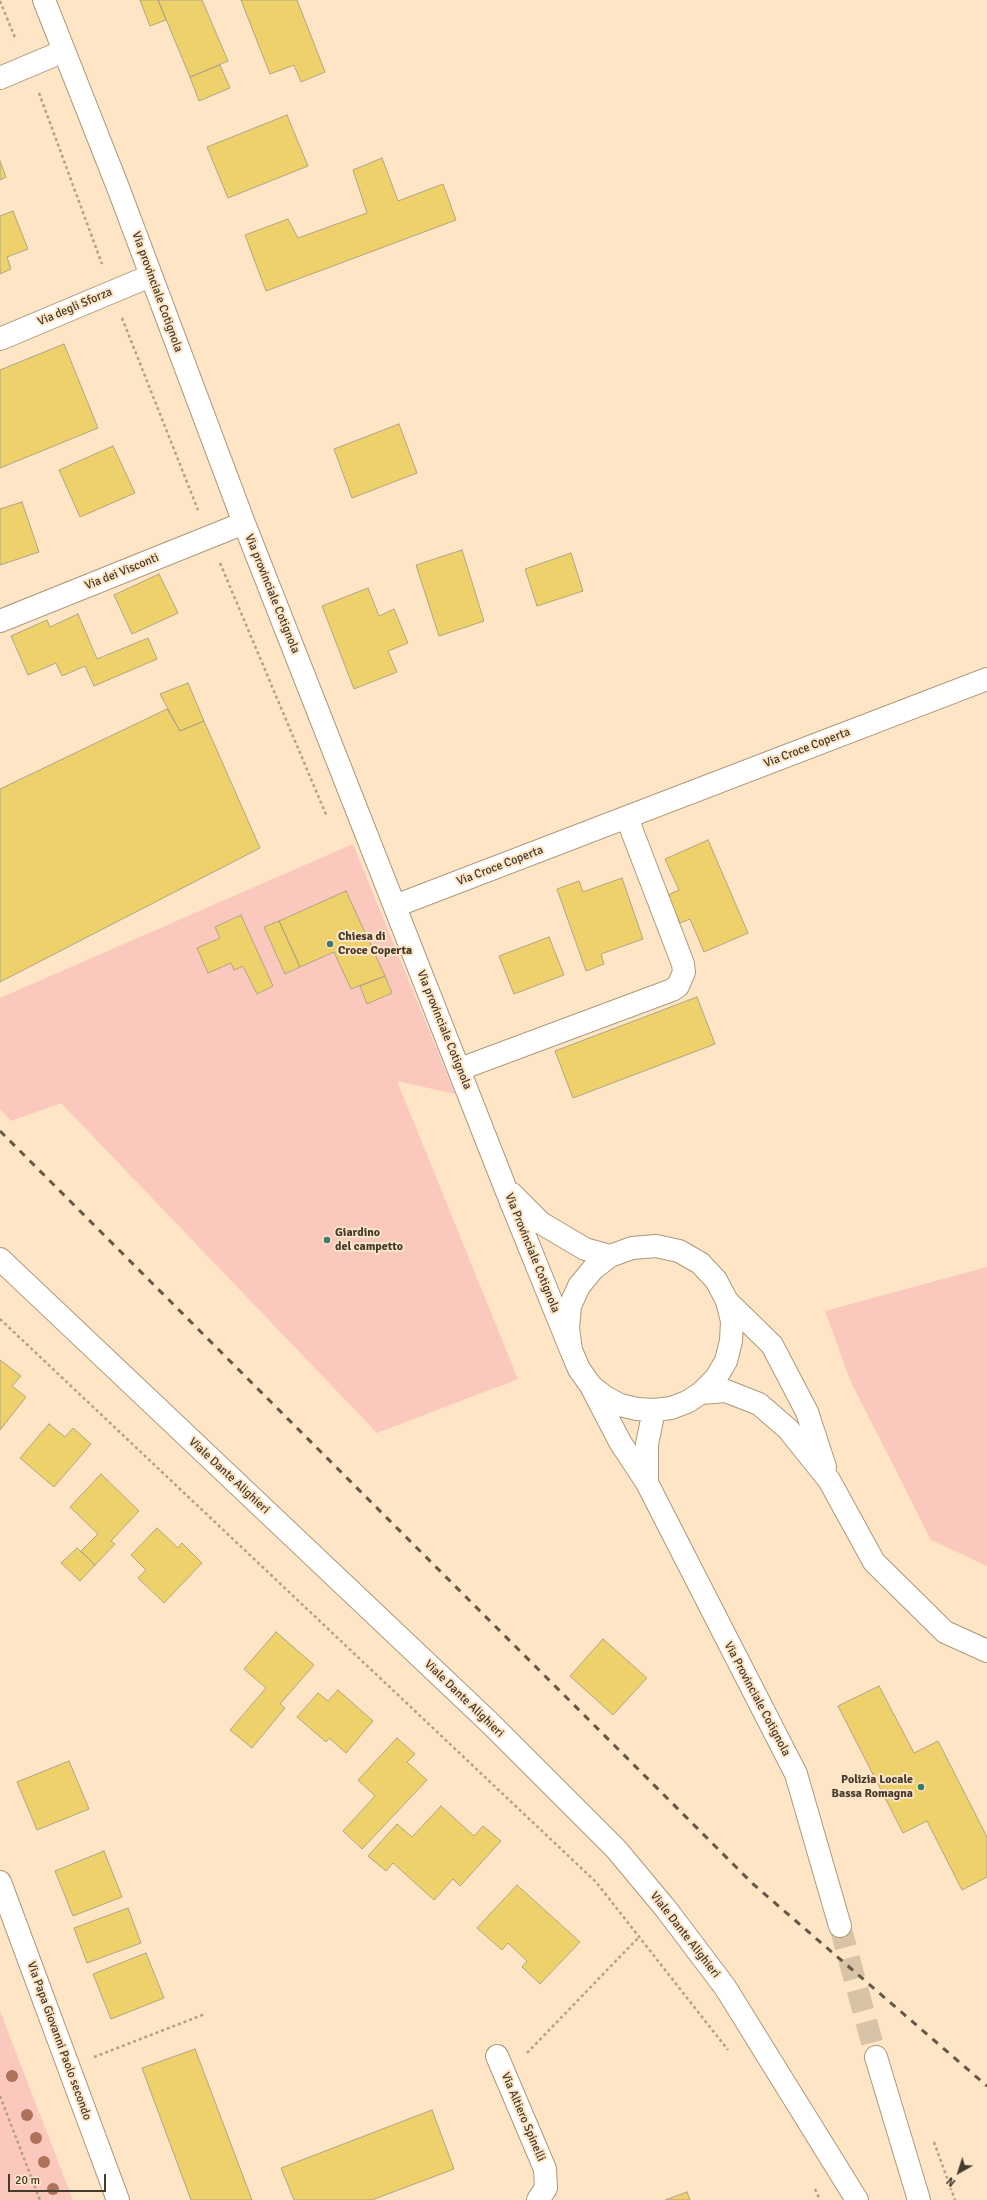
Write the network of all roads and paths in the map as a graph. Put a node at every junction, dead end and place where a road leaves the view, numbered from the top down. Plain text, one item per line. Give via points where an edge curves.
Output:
1 (44, 0) edge
2 (64, 51) junction
3 (0, 78) edge
4 (150, 276) junction
5 (0, 339) edge
6 (244, 523) junction
7 (0, 622) edge
8 (987, 679) edge
9 (627, 818) junction
10 (395, 906) junction
11 (460, 1069) junction
12 (505, 1187) junction
13 (610, 1256) junction
14 (0, 1259) edge
15 (728, 1301) junction
16 (0, 1318) edge
17 (571, 1350) junction
18 (591, 1386) junction
19 (701, 1393) junction
20 (654, 1410) junction
21 (829, 1480) junction
22 (647, 1483) junction
23 (987, 1651) edge
24 (0, 1882) edge
25 (840, 1926) tunnel mouth
26 (639, 1937) junction
27 (205, 2014) dead end
28 (732, 2055) dead end
29 (876, 2056) tunnel mouth
30 (501, 2065) joint
31 (68, 2067) junction
32 (0, 2096) edge
33 (894, 2118) junction
34 (813, 2186) dead end
35 (40, 2200) edge
36 (118, 2200) edge
37 (538, 2200) edge
38 (820, 2200) edge
39 (857, 2200) edge
40 (919, 2200) edge
41 (929, 2200) edge

1 - 2 street, Via provinciale Cotignola
2 - 3 street
2 - 4 street, Via provinciale Cotignola
4 - 5 street, Via degli Sforza
4 - 6 street, Via provinciale Cotignola
6 - 7 street, Via dei Visconti
6 - 10 street, Via provinciale Cotignola
8 - 9 street, Via Croce Coperta
9 - 10 street, Via Croce Coperta
9 - 11 street, Via Provinciale Cotignola via 682,964 682,979 678,986
10 - 11 street, Via provinciale Cotignola
11 - 12 street, Via provinciale Cotignola
12 - 13 street, Via Provinciale Cotignola via 541,1223 585,1249
12 - 17 street, Via Provinciale Cotignola
13 - 15 street, Via Provinciale Cotignola via 632,1248 656,1246 679,1252 700,1263 716,1280
13 - 17 street, Via Provinciale Cotignola via 579,1286 570,1306 568,1328
14 - 39 street, Viale Dante Alighieri via 490,1723 616,1849 666,1909 725,1987
15 - 19 street, Via Provinciale Cotignola via 732,1321 726,1361 716,1378
15 - 21 street via 772,1345 807,1412
16 - 26 path via 596,1882
17 - 18 street, Via Provinciale Cotignola via 579,1369
18 - 20 street, Via Provinciale Cotignola via 620,1405
18 - 22 street, Via Provinciale Cotignola via 620,1442
19 - 20 street, Via Provinciale Cotignola via 676,1406
19 - 21 street via 726,1391 759,1404 788,1429
20 - 22 street, Via Provinciale Cotignola via 647,1444
21 - 23 street via 874,1562 945,1632
22 - 25 street, Via Provinciale Cotignola via 796,1774
24 - 31 street, Via Papa Giovanni Paolo secondo
26 - 28 path
26 - 30 path
27 - 31 path
29 - 33 street
30 - 37 street, Via Altiero Spinelli via 545,2169 546,2188
31 - 36 street, Via Papa Giovanni Paolo secondo
32 - 35 path
33 - 40 street
33 - 41 street
34 - 38 path

